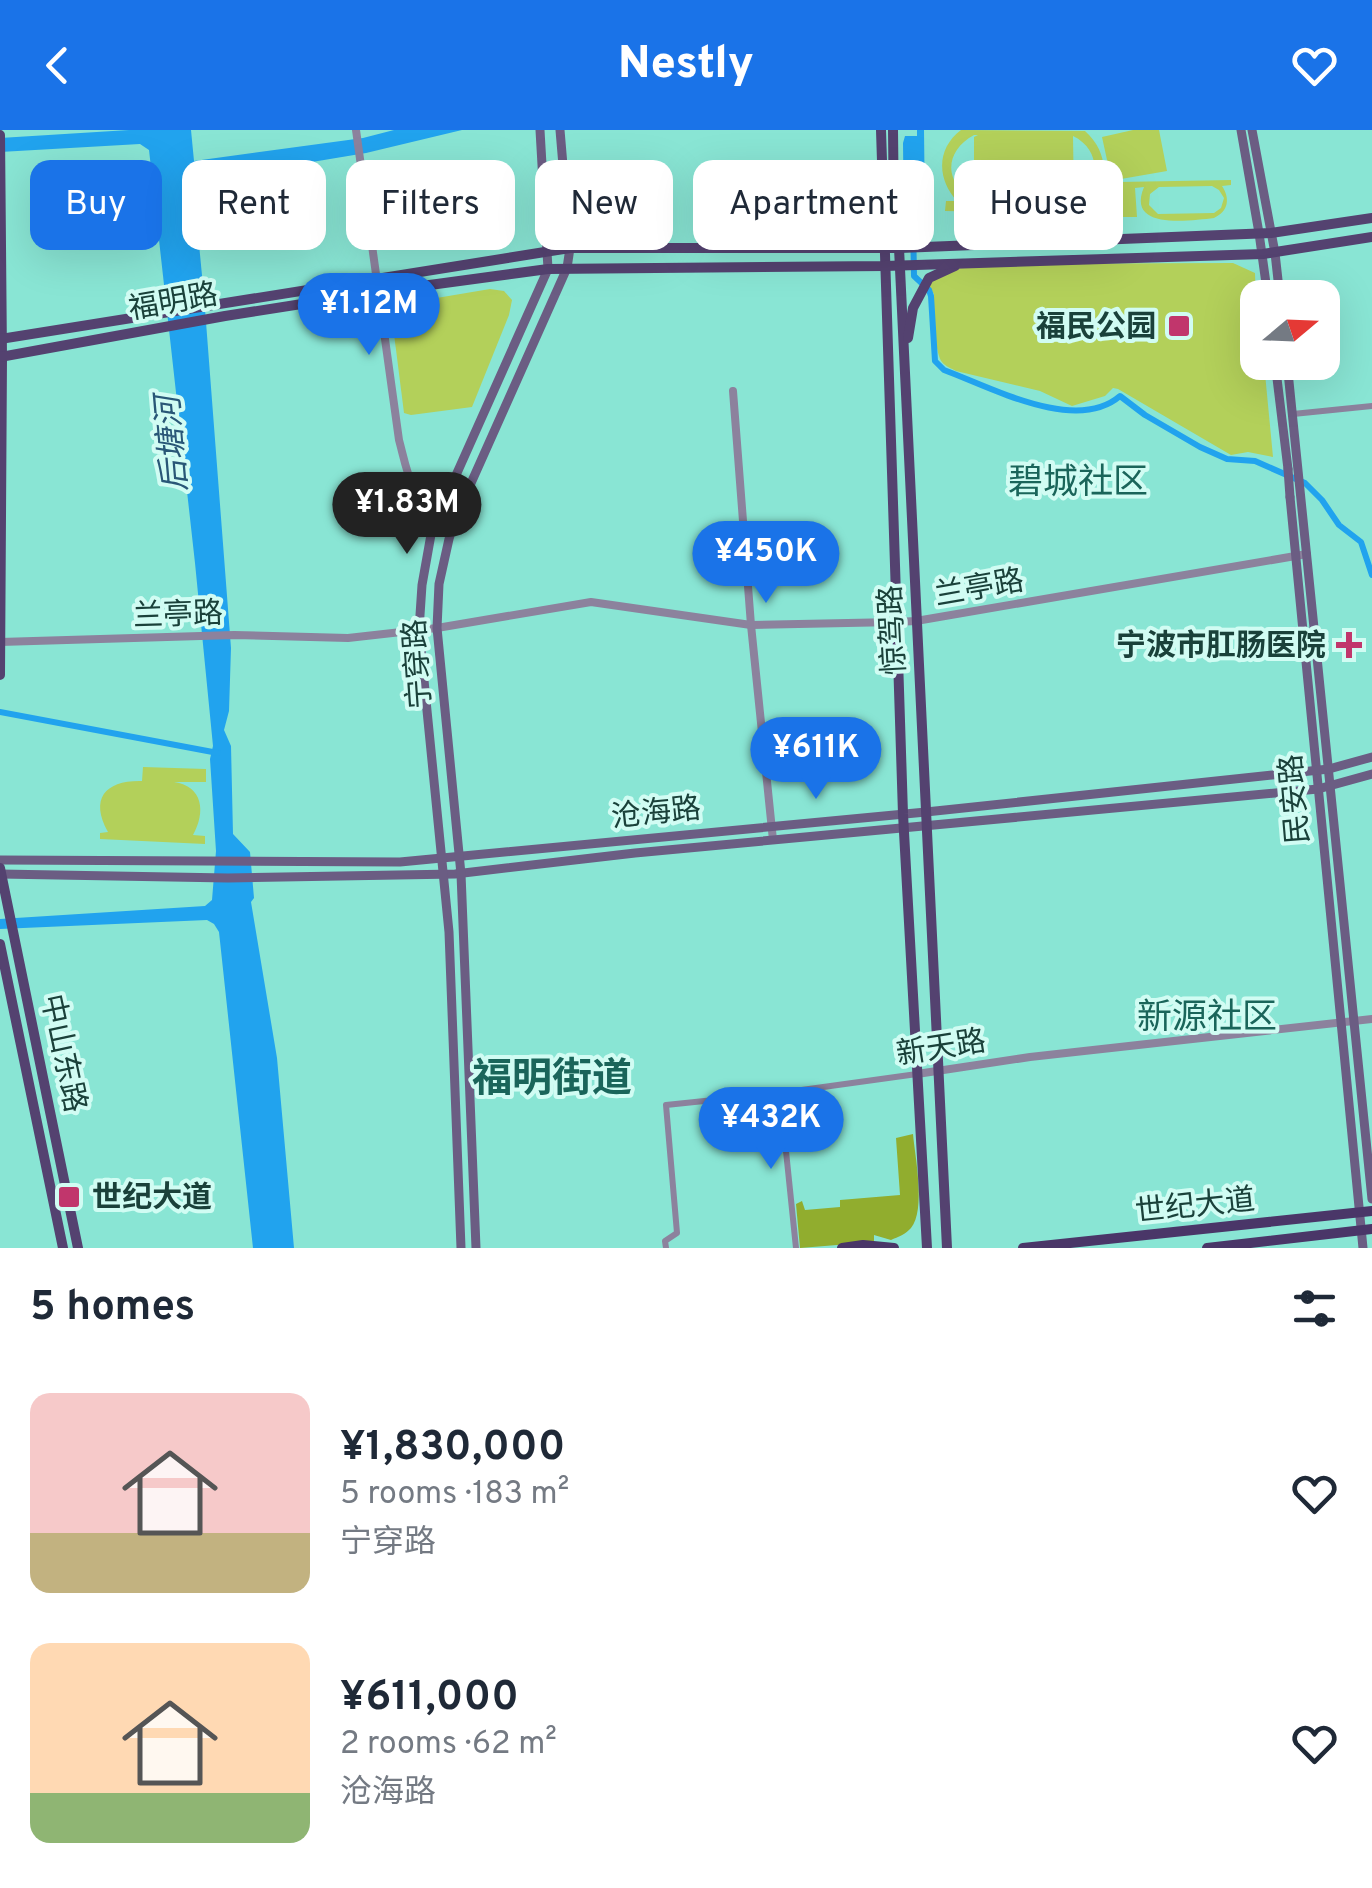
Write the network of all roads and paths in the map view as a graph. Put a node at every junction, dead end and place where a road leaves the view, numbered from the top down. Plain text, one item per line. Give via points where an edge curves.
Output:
1 (356, 130) edge
2 (540, 130) edge
3 (560, 130) edge
4 (881, 130) edge
5 (893, 130) edge
6 (1242, 130) edge
7 (1252, 130) edge
8 (0, 135) edge
9 (0, 158) edge
10 (563, 160) edge
11 (882, 160) edge
12 (893, 160) edge
13 (1372, 218) edge
14 (1265, 233) junction
15 (1372, 237) edge
16 (934, 246) edge
17 (560, 250) edge
18 (570, 250) edge
19 (885, 250) edge
20 (899, 250) edge
21 (549, 252) junction
22 (1269, 253) junction
23 (960, 263) junction
24 (900, 265) junction
25 (885, 266) junction
26 (548, 268) junction
27 (567, 268) junction
28 (1268, 280) edge
29 (1276, 280) edge
30 (377, 285) junction
31 (1, 339) edge
32 (1, 357) edge
33 (904, 364) junction
34 (1278, 380) edge
35 (1289, 380) edge
36 (733, 391) dead end
37 (1372, 406) edge
38 (1293, 414) junction
39 (1293, 467) junction
40 (440, 512) junction
41 (1301, 555) junction
42 (916, 621) junction
43 (896, 622) junction
44 (751, 625) junction
45 (437, 628) junction
46 (419, 630) junction
47 (1, 642) edge
48 (0, 675) edge
49 (1372, 756) edge
50 (1328, 769) junction
51 (1316, 770) junction
52 (1372, 774) edge
53 (1330, 786) junction
54 (1318, 789) junction
55 (926, 812) junction
56 (902, 814) junction
57 (772, 826) junction
58 (927, 826) junction
59 (904, 828) junction
60 (773, 840) junction
61 (459, 856) junction
62 (443, 858) junction
63 (0, 860) edge
64 (0, 872) edge
65 (445, 874) junction
66 (460, 874) junction
67 (0, 944) edge
68 (1372, 1019) edge
69 (1354, 1021) junction
70 (1340, 1023) junction
71 (938, 1070) junction
72 (917, 1074) junction
73 (780, 1093) junction
74 (1371, 1188) edge
75 (1356, 1189) junction
76 (1372, 1199) edge
77 (1372, 1210) edge
78 (1358, 1212) junction
79 (1366, 1230) edge
80 (1372, 1247) edge
81 (63, 1248) edge
82 (78, 1248) edge
83 (460, 1248) edge
84 (476, 1248) edge
85 (666, 1248) edge
86 (796, 1248) edge
87 (842, 1248) edge
88 (894, 1248) edge
89 (926, 1248) edge
90 (947, 1248) edge
91 (1023, 1248) edge
92 (1207, 1248) edge
93 (1362, 1248) edge

1 - 30 street
2 - 21 main road
3 - 10 main road, 宁穿路
4 - 11 main road, 惊驾路
5 - 12 main road, 惊驾路
6 - 14 main road
7 - 14 main road
8 - 9 main road
9 - 31 main road
13 - 14 main road, 福明路
14 - 16 main road, 福明路
14 - 22 main road
15 - 22 main road, 福明路
17 - 21 main road, 福明路
18 - 27 main road, 宁穿路
19 - 25 main road, 惊驾路
20 - 24 main road, 惊驾路
21 - 26 main road
21 - 30 main road, 福明路
22 - 23 main road, 福明路
22 - 28 main road
22 - 29 main road
23 - 24 main road, 福明路
23 - 33 main road via 928,278 913,308
24 - 25 main road, 福明路
24 - 33 main road, 惊驾路
25 - 27 main road, 福明路
25 - 43 main road, 惊驾路
26 - 27 main road, 福明路
26 - 30 main road, 福明路
26 - 40 main road, 宁穿路
27 - 45 main road, 宁穿路 via 455,519
30 - 31 main road, 福明路
30 - 32 main road, 福明路
30 - 40 street via 406,466 420,500
31 - 32 main road
32 - 47 main road
33 - 42 main road, 惊驾路
34 - 39 main road, 民安路
35 - 38 main road, 民安路
36 - 44 street
37 - 38 street
38 - 39 main road, 民安路
39 - 41 main road, 民安路, bridge
40 - 46 main road, 宁穿路 via 426,559
41 - 42 street, 兰亭路
41 - 50 main road, 民安路
41 - 51 main road, 民安路
42 - 43 street, 兰亭路
42 - 55 main road, 惊驾路
43 - 44 street, 兰亭路
43 - 56 main road, 惊驾路
44 - 45 street, 兰亭路 via 591,602
44 - 57 street
45 - 46 street, 兰亭路
45 - 61 main road, 宁穿路
46 - 47 street, 兰亭路 via 348,638
46 - 62 main road, 宁穿路
47 - 48 main road
49 - 50 main road, 沧海路
50 - 51 main road, 沧海路
50 - 53 main road, 民安路
51 - 54 main road, 民安路
51 - 55 main road, 沧海路
52 - 53 main road, 沧海路
53 - 54 main road, 沧海路
53 - 69 main road, 民安路
54 - 58 main road, 沧海路
54 - 70 main road, 民安路
55 - 56 main road, 沧海路
55 - 58 main road, 惊驾路
56 - 57 main road, 沧海路
56 - 59 main road, 惊驾路
57 - 60 street
57 - 61 main road, 沧海路
58 - 59 main road, 沧海路
58 - 71 main road, 惊驾路
59 - 60 main road, 沧海路
59 - 72 main road, 惊驾路
60 - 66 main road, 沧海路
61 - 62 main road, 沧海路
61 - 66 main road, 宁穿路
62 - 63 main road, 沧海路
62 - 65 main road, 宁穿路
64 - 65 main road, 沧海路
64 - 82 main road, 中山东路
65 - 66 main road, 沧海路
65 - 83 main road, 宁穿路
66 - 84 main road, 宁穿路
67 - 81 main road, 中山东路
68 - 69 street, 新天路
69 - 70 street, 新天路
69 - 74 main road, 民安路
70 - 71 street, 新天路
70 - 75 main road, 民安路
71 - 72 street, 新天路
71 - 90 main road, 惊驾路
72 - 73 street, 新天路
72 - 89 main road, 惊驾路
73 - 85 street, 新天路 via 666,1105 676,1233
73 - 86 street
74 - 75 main road
74 - 76 main road, 民安路
75 - 78 main road, 民安路
77 - 78 highway, 世纪大道
78 - 79 main road, 民安路
78 - 91 highway, 世纪大道
79 - 92 highway, 世纪大道
79 - 93 main road, 民安路
80 - 93 main road
87 - 88 highway

